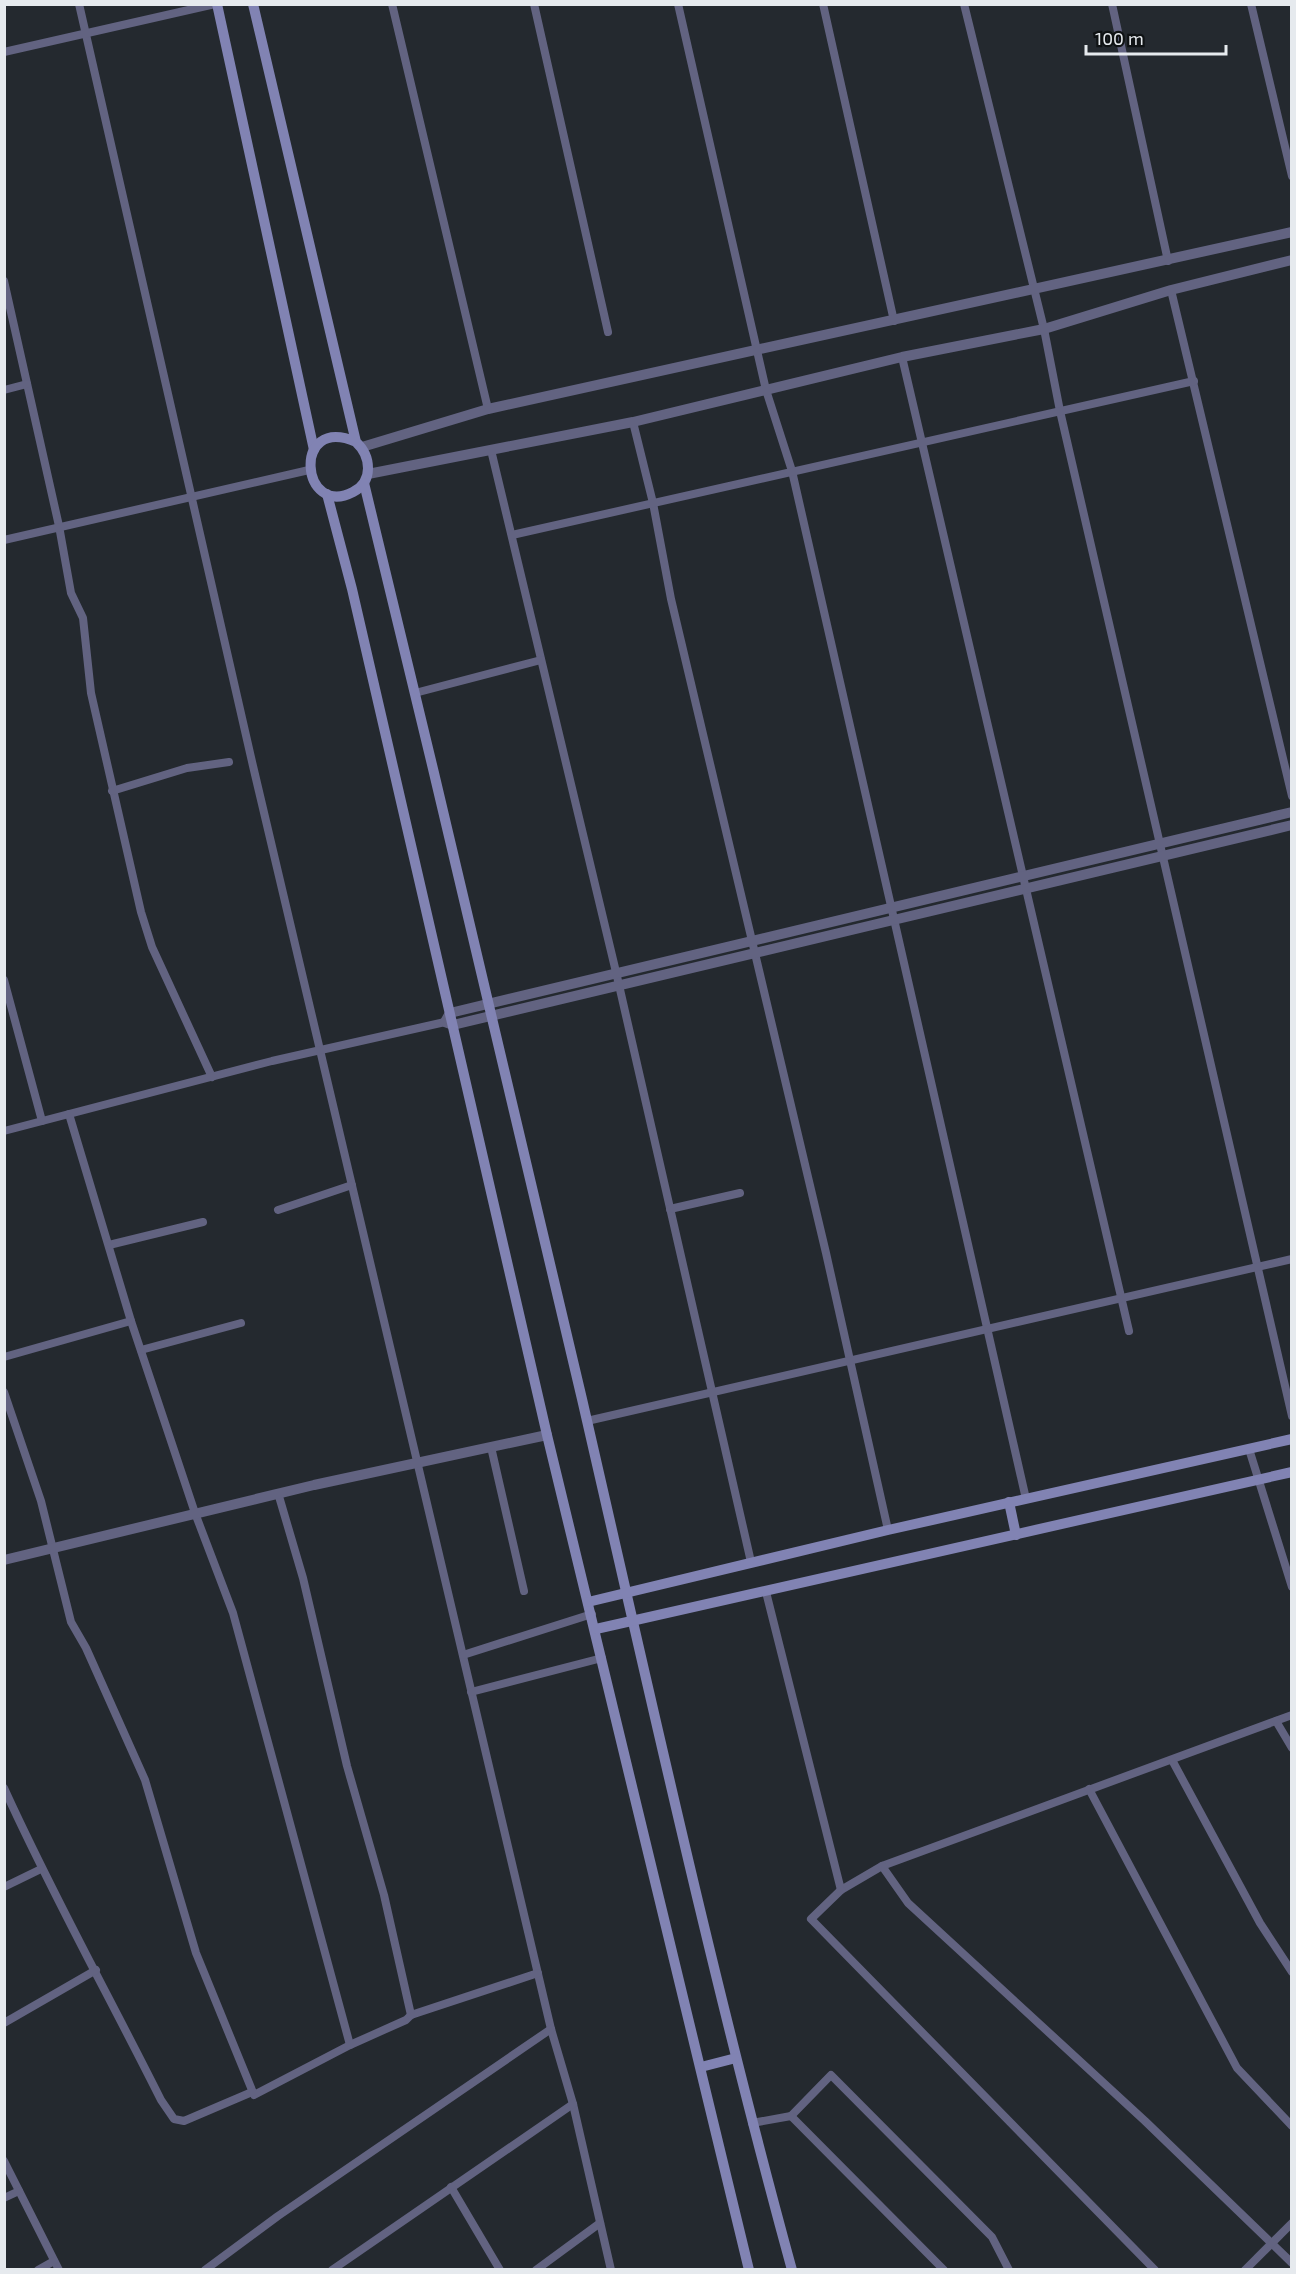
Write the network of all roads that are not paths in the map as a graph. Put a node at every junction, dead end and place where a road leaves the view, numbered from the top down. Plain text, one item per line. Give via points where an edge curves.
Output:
1 (80, 4) edge
2 (216, 4) edge
3 (253, 4) edge
4 (392, 4) edge
5 (534, 4) edge
6 (678, 4) edge
7 (823, 4) edge
8 (964, 4) edge
9 (1112, 4) edge
10 (1251, 4) edge
11 (86, 34) junction
12 (4, 52) edge
13 (1292, 176) edge
14 (1292, 232) edge
15 (1292, 260) edge
16 (1168, 261) junction
17 (4, 281) edge
18 (1034, 288) junction
19 (1171, 290) junction
20 (894, 321) junction
21 (1044, 329) junction
22 (608, 332) dead end
23 (758, 348) junction
24 (902, 357) junction
25 (1194, 381) junction
26 (27, 384) junction
27 (4, 390) edge
28 (766, 390) junction
29 (488, 409) junction
30 (1060, 411) junction
31 (633, 422) junction
32 (922, 442) junction
33 (359, 444) junction
34 (314, 450) junction
35 (490, 450) junction
36 (309, 470) junction
37 (792, 471) junction
38 (366, 478) junction
39 (327, 494) junction
40 (191, 496) junction
41 (653, 503) junction
42 (59, 526) junction
43 (512, 535) junction
44 (4, 540) edge
45 (541, 660) junction
46 (415, 693) junction
47 (229, 762) dead end
48 (112, 791) junction
49 (1292, 796) edge
50 (1292, 812) edge
51 (1292, 825) edge
52 (1161, 843) junction
53 (1164, 855) junction
54 (1023, 876) junction
55 (1026, 888) junction
56 (890, 906) junction
57 (893, 919) junction
58 (752, 939) junction
59 (755, 952) junction
60 (616, 972) junction
61 (4, 980) edge
62 (619, 985) junction
63 (491, 1004) junction
64 (494, 1016) junction
65 (449, 1020) junction
66 (321, 1050) junction
67 (212, 1077) junction
68 (69, 1114) junction
69 (42, 1121) junction
70 (4, 1131) edge
71 (352, 1185) junction
72 (740, 1193) dead end
73 (670, 1209) junction
74 (278, 1210) dead end
75 (203, 1222) dead end
76 (109, 1245) junction
77 (1292, 1259) edge
78 (1258, 1267) junction
79 (1121, 1298) junction
80 (131, 1321) junction
81 (241, 1323) dead end
82 (987, 1329) junction
83 (1129, 1331) dead end
84 (141, 1350) junction
85 (4, 1357) edge
86 (850, 1360) junction
87 (4, 1392) edge
88 (712, 1392) junction
89 (1292, 1416) edge
90 (587, 1421) junction
91 (548, 1435) junction
92 (1292, 1439) edge
93 (491, 1447) junction
94 (1249, 1449) junction
95 (415, 1463) junction
96 (1292, 1472) edge
97 (1257, 1480) junction
98 (278, 1493) junction
99 (1026, 1498) junction
100 (1009, 1502) junction
101 (195, 1513) junction
102 (888, 1530) junction
103 (1016, 1535) junction
104 (52, 1547) junction
105 (4, 1560) edge
106 (751, 1562) junction
107 (1292, 1587) edge
108 (524, 1591) dead end
109 (766, 1592) junction
110 (625, 1593) junction
111 (588, 1602) junction
112 (592, 1614) junction
113 (631, 1620) junction
114 (596, 1629) junction
115 (463, 1655) junction
116 (602, 1658) junction
117 (471, 1692) junction
118 (1292, 1715) edge
119 (1276, 1720) junction
120 (1292, 1748) edge
121 (1172, 1760) junction
122 (4, 1788) edge
123 (1089, 1789) junction
124 (882, 1866) junction
125 (41, 1869) junction
126 (4, 1887) edge
127 (841, 1890) junction
128 (96, 1970) junction
129 (538, 1972) junction
130 (1292, 1972) edge
131 (411, 2015) junction
132 (4, 2023) edge
133 (551, 2029) junction
134 (350, 2045) junction
135 (736, 2058) junction
136 (701, 2067) junction
137 (252, 2092) junction
138 (573, 2104) junction
139 (791, 2116) junction
140 (752, 2123) junction
141 (1292, 2126) edge
142 (4, 2161) edge
143 (451, 2187) junction
144 (19, 2191) junction
145 (4, 2198) edge
146 (600, 2223) junction
147 (1292, 2223) edge
148 (1270, 2242) junction
149 (54, 2261) junction
150 (1292, 2263) edge
151 (38, 2270) edge
152 (59, 2270) edge
153 (206, 2270) edge
154 (333, 2270) edge
155 (500, 2270) edge
156 (536, 2270) edge
157 (611, 2270) edge
158 (749, 2270) edge
159 (792, 2270) edge
160 (944, 2270) edge
161 (1009, 2270) edge
162 (1155, 2270) edge
163 (1245, 2270) edge

1 - 11 street
2 - 11 street
2 - 34 main road
3 - 33 main road
4 - 29 street
5 - 22 street
6 - 23 street
7 - 20 street
8 - 18 street
9 - 16 street
10 - 13 street
11 - 12 street
11 - 40 street
14 - 16 street
15 - 19 street
16 - 18 street
17 - 26 street
18 - 20 street
18 - 21 street
19 - 21 street
19 - 25 street
20 - 23 street
21 - 24 street
21 - 30 street
23 - 28 street
23 - 29 street
24 - 28 street
24 - 32 street
25 - 30 street
25 - 49 street
26 - 27 street
26 - 42 street
28 - 31 street
28 - 37 street
29 - 33 street
30 - 32 street
30 - 52 street
31 - 35 street
31 - 41 street
32 - 37 street
32 - 54 street
33 - 34 main road via 345,437 333,437
33 - 38 main road via 369,464
34 - 36 main road
35 - 38 street
35 - 43 street
36 - 39 main road via 312,480
36 - 40 street
37 - 41 street
37 - 56 street
38 - 39 main road via 347,495
38 - 46 main road
39 - 65 main road
40 - 42 street
40 - 66 street
41 - 43 street
41 - 58 street via 671,599
42 - 44 street
42 - 48 street via 71,593 83,618 91,693
43 - 45 street
45 - 46 street
45 - 60 street
46 - 63 main road
47 - 48 street via 187,768
48 - 67 street via 152,946
50 - 52 street
51 - 53 street
52 - 53 street
52 - 54 street
53 - 55 street
53 - 78 street
54 - 55 street
54 - 56 street
55 - 57 street
55 - 79 street
56 - 57 street
56 - 58 street
57 - 59 street
57 - 82 street
58 - 59 street
58 - 60 street
59 - 62 street
59 - 86 street
60 - 62 street
60 - 63 street
61 - 69 street
62 - 64 street
62 - 73 street
63 - 64 main road
63 - 65 street
64 - 65 street
64 - 90 main road
65 - 66 street
65 - 91 main road
66 - 67 street
66 - 71 street
67 - 68 street
68 - 69 street
68 - 76 street
69 - 70 street
71 - 74 street
71 - 95 street
72 - 73 street
73 - 88 street
75 - 76 street
76 - 80 street
77 - 78 street
78 - 79 street
78 - 89 street
79 - 82 street
79 - 83 street
80 - 84 street
80 - 85 street
81 - 84 street
82 - 86 street
82 - 99 street
84 - 101 street
86 - 88 street
86 - 102 street
87 - 104 street via 41,1501
88 - 90 street
88 - 106 street
90 - 110 main road
91 - 93 street
91 - 111 main road
92 - 94 main road
93 - 95 street
93 - 108 street
94 - 97 street
94 - 99 main road
95 - 98 street
95 - 115 street
96 - 97 main road
97 - 103 main road
97 - 107 street
98 - 101 street
98 - 131 street via 384,1895
99 - 100 main road
100 - 102 main road
100 - 103 main road
101 - 104 street
101 - 134 street via 233,1613
102 - 106 main road
103 - 109 main road
104 - 105 street
104 - 137 street via 71,1622 145,1780 196,1953
106 - 110 main road
109 - 113 main road
109 - 127 street
110 - 111 main road
110 - 113 main road
111 - 112 main road
112 - 114 main road
112 - 115 street
113 - 114 main road
113 - 135 main road
114 - 116 main road
115 - 117 street
116 - 117 street
116 - 136 main road
117 - 129 street
118 - 119 street
119 - 120 street
119 - 121 street
121 - 123 street
121 - 130 street via 1260,1923
122 - 125 street
123 - 124 street
123 - 141 street via 1237,2068
124 - 127 street
124 - 148 street via 908,1903
125 - 126 street
125 - 128 street
127 - 162 street via 811,1918
128 - 132 street
128 - 137 street via 174,2119 184,2121
129 - 131 street
129 - 133 street
131 - 134 street
133 - 138 street
133 - 153 street via 278,2216
134 - 137 street via 254,2095
135 - 136 main road
135 - 140 main road
136 - 158 main road
138 - 143 street
138 - 146 street
139 - 140 street
139 - 160 street
139 - 161 street via 831,2075 992,2237
140 - 159 main road
142 - 144 street
143 - 154 street
143 - 155 street
144 - 145 street
144 - 149 street
146 - 156 street
146 - 157 street
147 - 148 street
148 - 150 street
148 - 163 street
149 - 151 street
149 - 152 street

